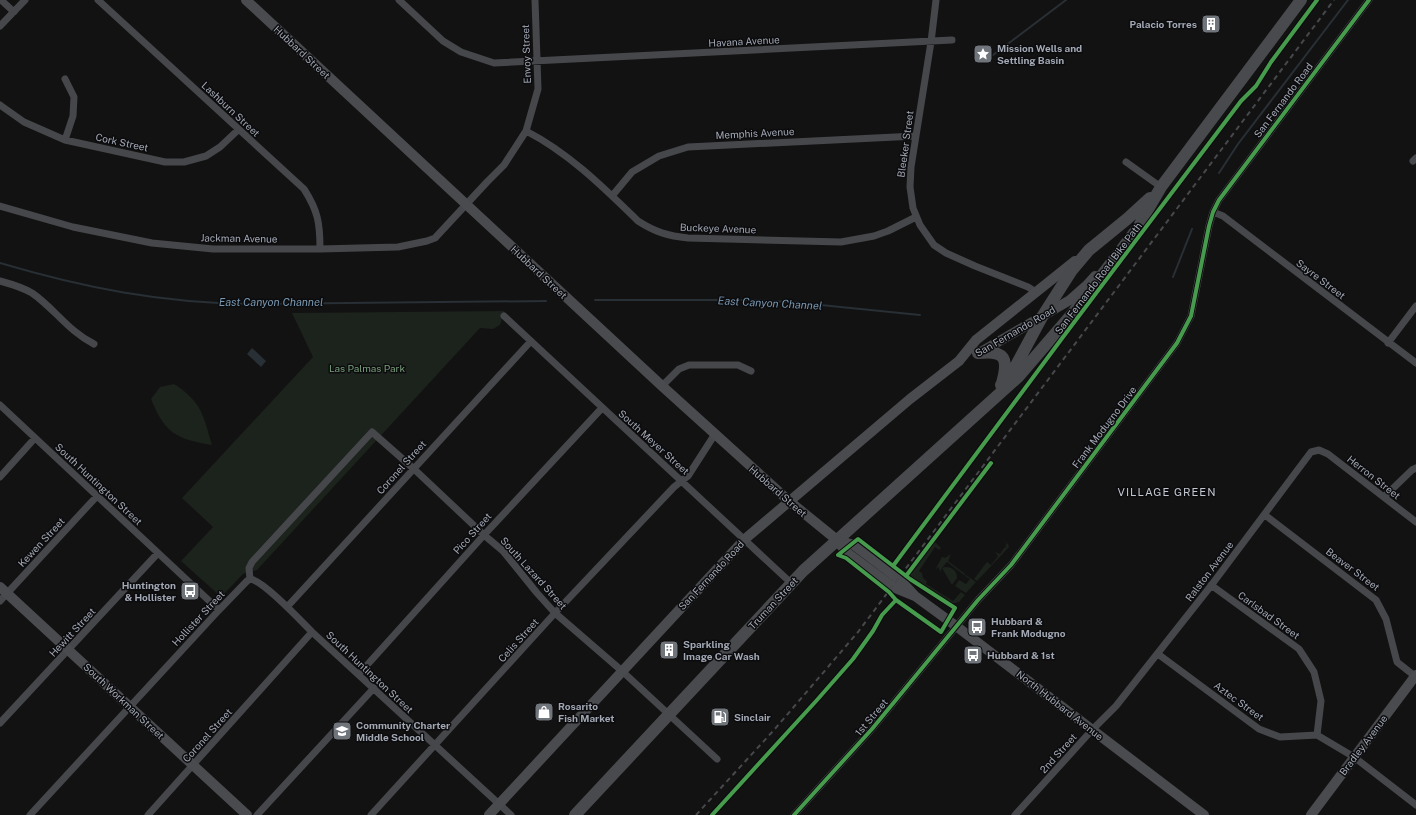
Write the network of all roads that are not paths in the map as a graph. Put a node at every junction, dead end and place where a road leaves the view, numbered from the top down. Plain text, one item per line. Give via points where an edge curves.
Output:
1 (1, 0) edge
2 (25, 0) edge
3 (98, 0) edge
4 (246, 0) edge
5 (400, 0) edge
6 (535, 0) edge
7 (936, 0) edge
8 (1301, 0) edge
9 (1369, 0) edge
10 (14, 12) junction
11 (0, 26) edge
12 (952, 40) dead end
13 (931, 42) junction
14 (537, 62) junction
15 (65, 80) dead end
16 (0, 105) edge
17 (238, 130) junction
18 (526, 131) junction
19 (916, 136) junction
20 (65, 140) junction
21 (1126, 162) dead end
22 (1161, 187) junction
23 (612, 196) junction
24 (466, 204) junction
25 (0, 206) edge
26 (1146, 211) junction
27 (1213, 212) junction
28 (916, 217) junction
29 (320, 250) junction
30 (1089, 250) junction
31 (0, 281) edge
32 (1036, 292) junction
33 (1416, 306) edge
34 (504, 316) dead end
35 (1042, 317) junction
36 (531, 341) junction
37 (1388, 343) junction
38 (94, 344) dead end
39 (978, 353) junction
40 (959, 361) junction
41 (1416, 363) edge
42 (751, 371) dead end
43 (1002, 384) junction
44 (662, 386) junction
45 (0, 405) edge
46 (986, 406) junction
47 (602, 408) junction
48 (715, 434) junction
49 (35, 438) junction
50 (1319, 450) joint
51 (1416, 468) edge
52 (414, 469) junction
53 (0, 477) edge
54 (682, 481) junction
55 (97, 496) junction
56 (1384, 497) junction
57 (789, 501) junction
58 (1265, 515) junction
59 (1416, 522) edge
60 (484, 535) junction
61 (745, 539) junction
62 (837, 540) junction
63 (158, 553) junction
64 (250, 579) junction
65 (899, 579) joint
66 (791, 583) junction
67 (1211, 586) junction
68 (893, 587) joint
69 (2, 594) edge
70 (915, 596) junction
71 (287, 607) junction
72 (219, 610) junction
73 (555, 613) junction
74 (956, 626) junction
75 (312, 632) junction
76 (69, 650) junction
77 (1158, 654) junction
78 (622, 671) junction
79 (358, 674) junction
80 (1416, 676) edge
81 (374, 688) junction
82 (130, 706) junction
83 (1116, 706) joint
84 (668, 714) junction
85 (0, 723) edge
86 (1092, 730) junction
87 (1317, 735) junction
88 (436, 745) junction
89 (1354, 757) junction
90 (717, 759) dead end
91 (194, 765) junction
92 (499, 804) junction
93 (1416, 805) edge
94 (30, 815) edge
95 (148, 815) edge
96 (248, 815) edge
97 (257, 815) edge
98 (371, 815) edge
99 (489, 815) edge
100 (511, 815) edge
101 (575, 815) edge
102 (794, 815) edge
103 (1016, 815) edge
104 (1204, 815) edge
105 (1311, 815) edge

1 - 10 street
2 - 10 street
3 - 17 street, Lashburn Street
4 - 24 main road, Hubbard Street
5 - 14 street via 444,41 461,52 494,63
6 - 14 street, Envoy Street
7 - 13 street, Bleeker Street
8 - 22 main road, San Fernando Road
9 - 27 street, San Fernando Road via 1219,200
10 - 11 street
12 - 13 street, Havana Avenue
13 - 14 street, Havana Avenue
13 - 19 street, Bleeker Street
14 - 18 street, Envoy Street via 537,96
15 - 20 street via 74,97 73,116
16 - 20 street, Cork Street via 24,122
17 - 20 street, Cork Street via 206,156 184,162 165,162
17 - 29 street, Lashburn Street via 304,189 314,204 319,219
18 - 23 street, Buckeye Avenue via 553,146
18 - 24 street, Envoy Street via 504,165
19 - 23 street, Memphis Avenue via 688,147 660,156 632,172
19 - 28 street, Bleeker Street via 910,186
21 - 22 street
22 - 26 main road, San Fernando Road
22 - 30 main road, San Fernando Road
23 - 28 street, Buckeye Avenue via 638,221 651,229 671,236 688,238 841,242 874,236
24 - 29 street, Jackman Avenue via 435,238 427,241 398,247
24 - 44 main road, Hubbard Street
25 - 29 street, Jackman Avenue via 73,227 152,243 213,249
26 - 35 main road, San Fernando Road via 1087,285 1070,300
26 - 46 main road, Truman Street via 1138,228 1073,313 1018,377
27 - 37 street, Sayre Street via 1223,216
27 - 74 street, Frank Modugno Drive via 1191,316 1177,342 1011,565
28 - 32 street, Bleeker Street via 934,246
30 - 32 main road, San Fernando Road
30 - 35 main road, Truman Street via 1064,281
31 - 38 street via 33,294 81,338
32 - 40 main road, San Fernando Road via 976,340
33 - 37 street
34 - 36 street, South Meyer Street
35 - 39 main road, San Fernando Road
35 - 43 main road, Truman Street via 1013,371
36 - 47 street, South Meyer Street
36 - 52 street, Coronel Street
37 - 41 street, Sayre Street
39 - 40 main road, San Fernando Road
39 - 43 main road via 1001,354 1006,370
40 - 57 main road, San Fernando Road
42 - 44 street via 738,366 689,365 679,370
43 - 46 main road, Truman Street
44 - 48 main road, Hubbard Street
45 - 49 street, South Huntington Street
46 - 62 main road, Truman Street
47 - 54 street, South Meyer Street
47 - 60 street, Pico Street
48 - 54 street, Celis Street via 688,476
48 - 57 main road, Hubbard Street
49 - 53 street
49 - 55 street, South Huntington Street
50 - 56 street, Herron Street via 1331,456
50 - 58 street, Ralston Avenue via 1309,454
51 - 56 street
52 - 60 street, South Lazard Street
52 - 64 street, South Lazard Street via 372,432 252,562 249,568
52 - 71 street, Coronel Street
54 - 61 street, South Meyer Street
54 - 73 street, Celis Street
55 - 63 street, South Huntington Street
55 - 69 street, Kewen Street
56 - 59 street, Herron Street
57 - 61 main road, San Fernando Road
57 - 62 main road, Hubbard Street
58 - 67 street, Ralston Avenue
58 - 80 street, Beaver Street via 1376,600 1386,619 1397,662
60 - 73 street, South Lazard Street via 503,551
60 - 79 street, Pico Street
61 - 66 street, South Meyer Street
61 - 78 main road, San Fernando Road
62 - 65 main road, Hubbard Street via 854,545
62 - 66 main road, Truman Street
62 - 68 main road, Hubbard Street via 846,552
63 - 72 street, South Huntington Street
63 - 76 street, Hewitt Street
64 - 71 street, South Huntington Street via 258,581
64 - 72 street, Hollister Street
65 - 70 main road, North Hubbard Avenue
66 - 84 main road, Truman Street
67 - 77 street, Ralston Avenue
67 - 87 street, Carlsbad Street via 1299,649 1314,672 1321,701
68 - 70 main road, North Hubbard Avenue
69 - 76 main road, South Workman Street
70 - 74 main road, North Hubbard Avenue
71 - 75 street, South Huntington Street
72 - 82 street, Hollister Street
73 - 78 street, South Lazard Street
73 - 88 street, Celis Street
74 - 86 main road, North Hubbard Avenue
74 - 102 street, 1st Street via 872,729
75 - 79 street, South Huntington Street
75 - 91 street, Coronel Street
76 - 82 main road, South Workman Street
76 - 85 street, Hewitt Street
77 - 83 street, Ralston Avenue
77 - 87 street, Aztec Street via 1259,729 1280,738
78 - 84 street, South Lazard Street
78 - 92 main road, San Fernando Road
79 - 81 street, South Huntington Street
80 - 89 main road, Bradley Avenue
81 - 88 street, South Huntington Street
81 - 97 street
82 - 91 main road, South Workman Street
82 - 94 street, Hollister Street
83 - 86 street, 2nd Street
84 - 90 street, South Lazard Street
84 - 101 main road, Truman Street
86 - 103 street, 2nd Street
86 - 104 main road, North Hubbard Avenue
87 - 89 street
88 - 92 street, South Huntington Street
88 - 98 street, Celis Street
89 - 93 street
89 - 105 main road, Bradley Avenue
91 - 95 street, Coronel Street
91 - 96 main road, South Workman Street
92 - 99 main road, San Fernando Road
92 - 100 street, South Huntington Street

